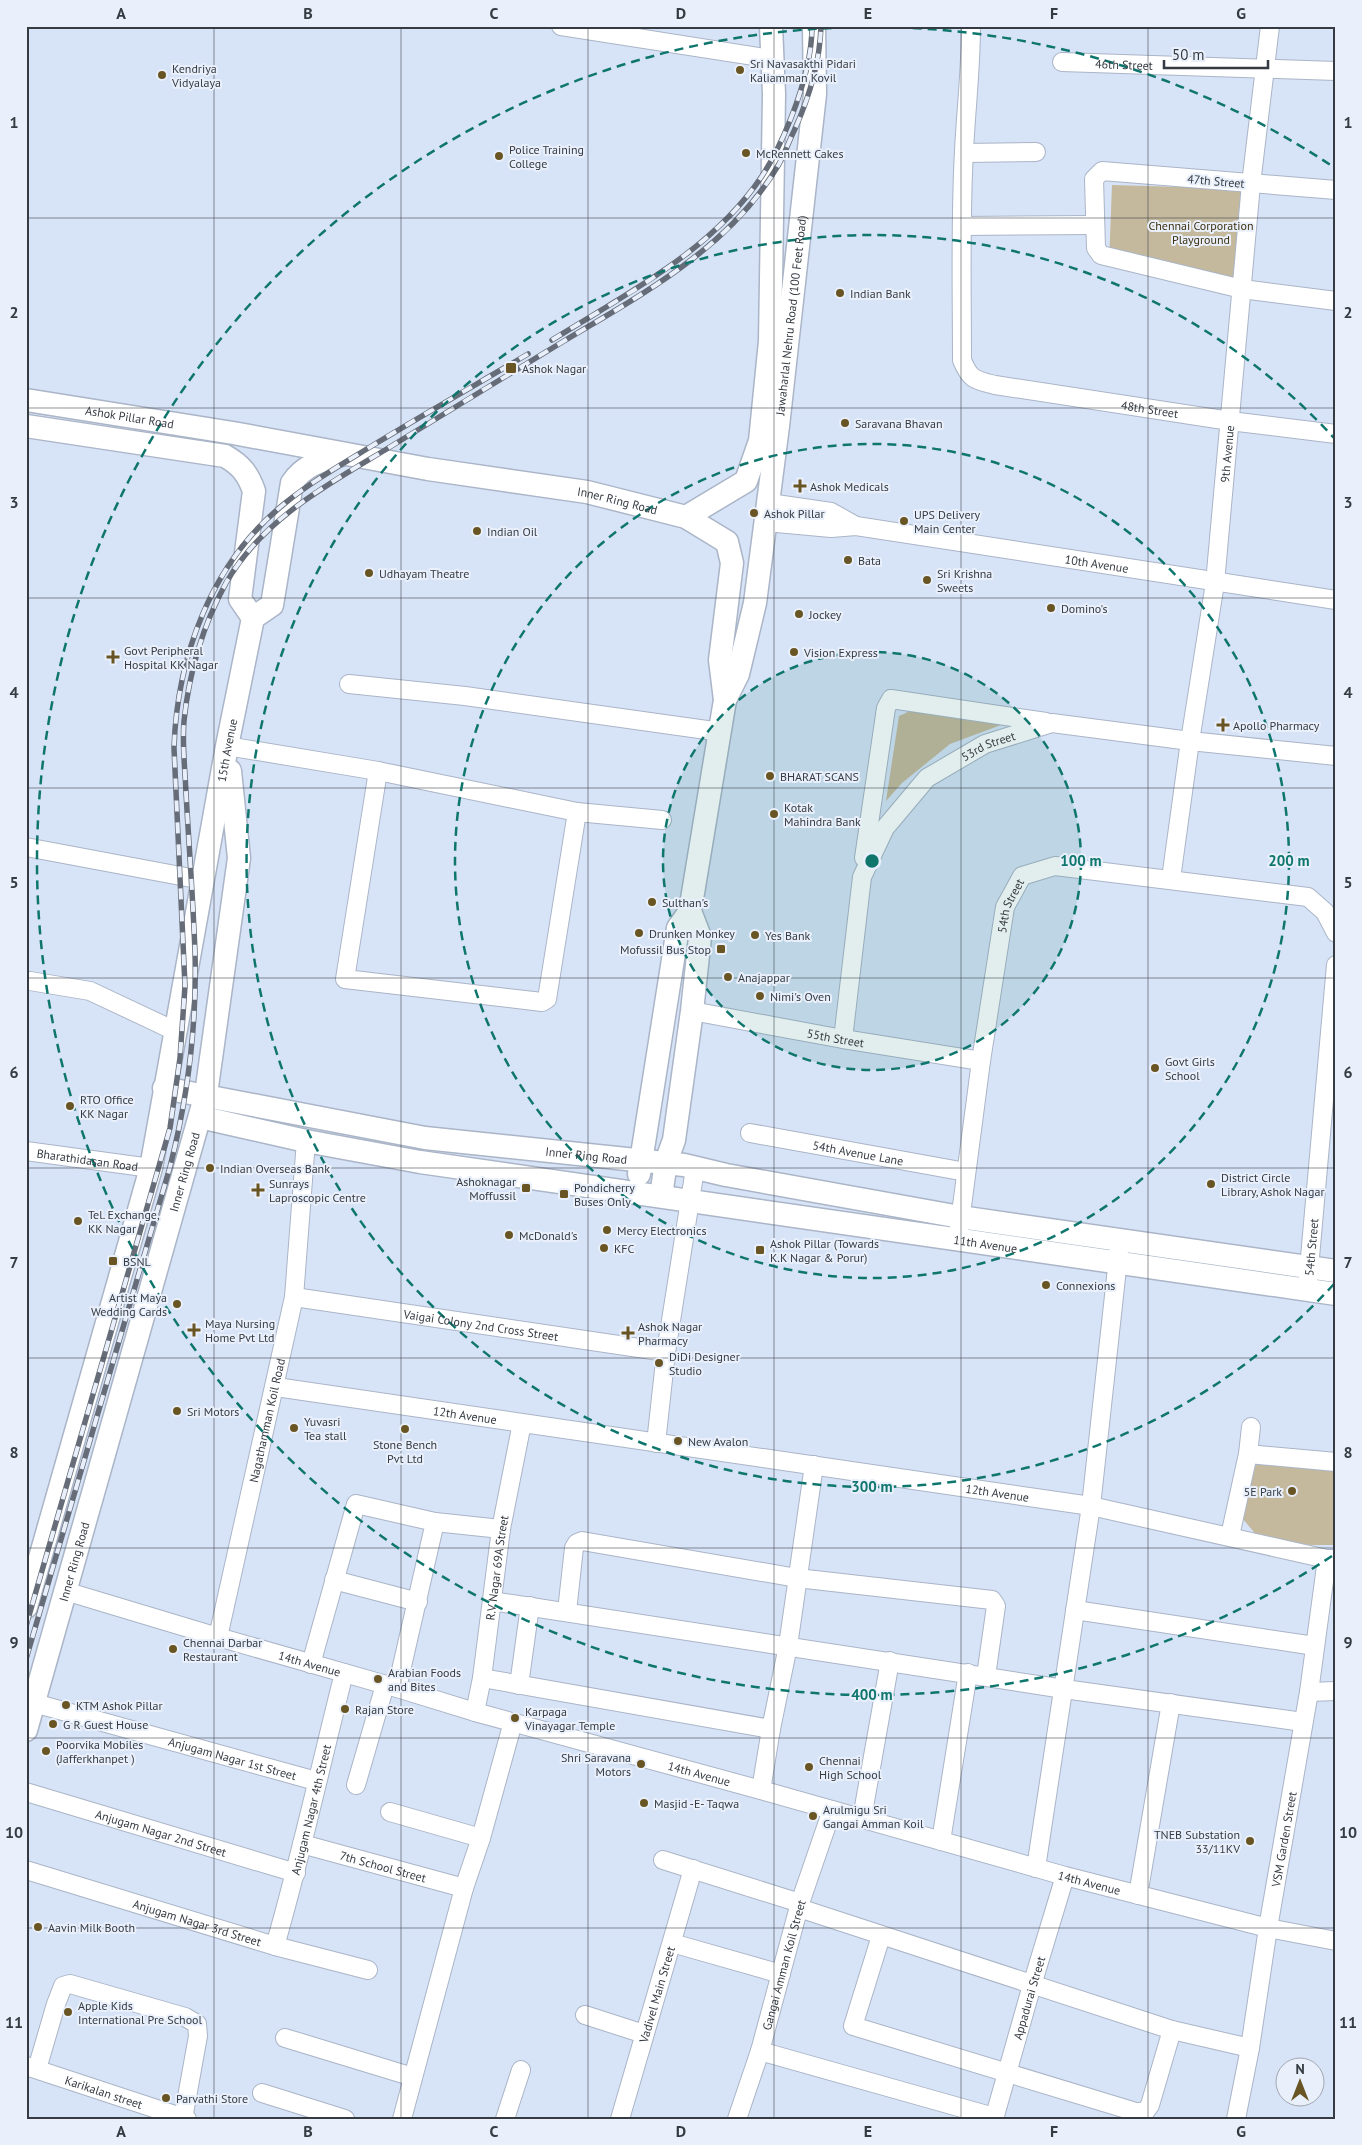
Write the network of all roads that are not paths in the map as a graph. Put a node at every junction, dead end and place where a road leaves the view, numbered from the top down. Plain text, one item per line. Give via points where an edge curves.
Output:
1 (561, 26) edge
2 (770, 26) edge
3 (814, 26) edge
4 (971, 26) edge
5 (1270, 26) edge
6 (639, 32) edge
7 (772, 59) junction
8 (1062, 62) dead end
9 (1266, 68) junction
10 (1336, 71) edge
11 (964, 152) junction
12 (1036, 152) dead end
13 (1251, 184) junction
14 (1336, 190) edge
15 (1094, 224) junction
16 (962, 226) junction
17 (1242, 289) junction
18 (1336, 301) edge
19 (26, 400) edge
20 (80, 409) junction
21 (1230, 421) junction
22 (26, 426) edge
23 (75, 434) junction
24 (1336, 434) edge
25 (344, 454) junction
26 (768, 512) junction
27 (686, 517) junction
28 (1216, 583) junction
29 (1336, 600) edge
30 (755, 603) joint
31 (253, 618) junction
32 (348, 684) dead end
33 (725, 700) junction
34 (1052, 723) junction
35 (721, 732) junction
36 (1190, 742) junction
37 (227, 746) junction
38 (1336, 756) edge
39 (378, 771) junction
40 (577, 812) junction
41 (662, 820) dead end
42 (26, 847) edge
43 (862, 877) junction
44 (1171, 879) junction
45 (202, 880) junction
46 (690, 911) junction
47 (1336, 933) edge
48 (1336, 965) edge
49 (30, 981) dead end
50 (692, 1011) junction
51 (175, 1031) junction
52 (843, 1039) junction
53 (981, 1061) junction
54 (164, 1088) junction
55 (206, 1094) junction
56 (1330, 1102) edge
57 (200, 1117) junction
58 (750, 1133) dead end
59 (425, 1138) junction
60 (306, 1140) junction
61 (26, 1151) edge
62 (640, 1160) junction
63 (420, 1162) junction
64 (682, 1165) junction
65 (150, 1168) junction
66 (966, 1172) junction
67 (636, 1192) junction
68 (661, 1196) junction
69 (690, 1200) junction
70 (960, 1217) junction
71 (958, 1239) junction
72 (1120, 1240) junction
73 (1118, 1264) junction
74 (1309, 1267) junction
75 (1336, 1271) edge
76 (1307, 1290) junction
77 (1336, 1294) edge
78 (294, 1298) junction
79 (666, 1352) junction
80 (276, 1386) junction
81 (522, 1423) junction
82 (1251, 1427) dead end
83 (656, 1443) junction
84 (1248, 1454) junction
85 (1336, 1462) edge
86 (814, 1465) junction
87 (1091, 1506) junction
88 (435, 1522) junction
89 (501, 1529) junction
90 (1230, 1536) junction
91 (1332, 1559) edge
92 (797, 1578) junction
93 (30, 1579) edge
94 (334, 1580) junction
95 (66, 1592) junction
96 (492, 1601) junction
97 (418, 1602) junction
98 (530, 1606) junction
99 (26, 1607) edge
100 (1075, 1610) junction
101 (567, 1611) junction
102 (218, 1637) junction
103 (788, 1646) junction
104 (1315, 1646) junction
105 (890, 1661) junction
106 (310, 1664) junction
107 (344, 1673) junction
108 (968, 1673) junction
109 (986, 1676) junction
110 (482, 1678) junction
111 (519, 1685) junction
112 (391, 1686) junction
113 (1064, 1689) junction
114 (1336, 1690) edge
115 (1309, 1692) junction
116 (34, 1703) junction
117 (1171, 1703) junction
118 (475, 1712) junction
119 (513, 1722) junction
120 (1303, 1722) junction
121 (771, 1729) junction
122 (26, 1730) edge
123 (316, 1781) junction
124 (356, 1785) dead end
125 (761, 1790) junction
126 (26, 1792) edge
127 (832, 1810) junction
128 (390, 1812) dead end
129 (862, 1818) junction
130 (481, 1838) junction
131 (941, 1841) junction
132 (302, 1844) junction
133 (663, 1860) dead end
134 (1036, 1868) junction
135 (693, 1869) junction
136 (26, 1870) edge
137 (296, 1873) junction
138 (1065, 1876) junction
139 (464, 1888) junction
140 (1138, 1895) junction
141 (799, 1906) junction
142 (1268, 1928) junction
143 (881, 1936) junction
144 (1336, 1941) edge
145 (672, 1942) junction
146 (276, 1946) junction
147 (368, 1970) dead end
148 (781, 1974) junction
149 (1032, 1985) junction
150 (585, 2014) dead end
151 (1172, 2030) junction
152 (644, 2034) junction
153 (285, 2038) dead end
154 (1250, 2048) junction
155 (760, 2051) junction
156 (32, 2067) edge
157 (521, 2070) dead end
158 (1007, 2074) junction
159 (413, 2077) junction
160 (262, 2092) dead end
161 (185, 2118) edge
162 (994, 2118) edge
163 (346, 2119) edge
164 (402, 2119) edge
165 (505, 2119) edge
166 (620, 2119) edge
167 (737, 2119) edge
168 (1236, 2119) edge

1 - 6 street
2 - 7 main road, Jawaharlal Nehru Road (100 Feet Road)
3 - 26 main road, Jawaharlal Nehru Road (100 Feet Road) via 815,94
4 - 11 street
5 - 9 street, 9th Avenue
6 - 7 street
7 - 27 main road, Jawaharlal Nehru Road (100 Feet Road) via 770,341 760,442 746,481
8 - 9 street, 46th Street
9 - 10 street, 46th Street
9 - 13 street, 9th Avenue
11 - 12 street
11 - 16 street
13 - 14 street, 47th Street
13 - 15 street, 47th Street via 1102,171 1094,179
13 - 17 street, 9th Avenue
15 - 16 street
15 - 17 street via 1096,248 1101,255
16 - 21 street, 48th Street via 962,360 967,373 975,380
17 - 18 street
17 - 21 street, 9th Avenue
19 - 20 main road, Ashok Pillar Road
20 - 23 main road
20 - 25 main road, Ashok Pillar Road
21 - 24 street, 48th Street
21 - 28 street, 9th Avenue
22 - 23 main road, Ashok Pillar Road
23 - 31 main road, Ashok Pillar Road via 225,456 238,463 254,491 240,599
25 - 27 main road, Inner Ring Road via 587,492
25 - 31 main road via 313,464 297,475 292,484 272,605
26 - 28 street, 10th Avenue via 831,512 856,526
26 - 30 main road, Jawaharlal Nehru Road (100 Feet Road)
27 - 33 main road, Inner Ring Road via 727,542 732,563 720,660
28 - 29 street, 10th Avenue
28 - 36 street, 9th Avenue
30 - 33 main road, Inner Ring Road via 738,674
31 - 37 main road, 15th Avenue
32 - 35 street via 465,696
33 - 35 main road, Inner Ring Road
34 - 36 street, 53rd Street
34 - 43 street, 53rd Street via 985,744 927,778 885,828
34 - 43 street via 891,700 886,708
35 - 46 main road, Inner Ring Road
36 - 38 street, 53rd Street
36 - 44 street, 9th Avenue
37 - 39 street
37 - 45 main road, 15th Avenue
37 - 55 main road via 239,858
39 - 40 street
39 - 40 street via 345,979 542,1002 546,999
40 - 41 street
42 - 45 street
43 - 52 street, 53rd Street
44 - 47 street, 54th Street via 1308,898 1325,912
44 - 53 street, 54th Street via 1056,866 1022,876 1004,907
45 - 51 main road, 15th Avenue
46 - 50 main road via 700,937
46 - 62 main road via 678,928
48 - 56 street, 54th Street
49 - 51 street via 90,991
50 - 52 street, 55th Street
50 - 64 main road via 674,1140
51 - 54 main road, 15th Avenue
52 - 53 street, 55th Street
53 - 66 street, 54th Street
54 - 55 main road
54 - 65 main road
55 - 57 main road, Inner Ring Road
55 - 59 main road, Inner Ring Road
56 - 74 street, 54th Street
57 - 60 main road, 11th Avenue
57 - 95 main road, Inner Ring Road
58 - 66 street, 54th Avenue Lane
59 - 62 main road, Inner Ring Road
59 - 63 main road
60 - 63 main road, 11th Avenue
60 - 78 street, Nagathamman Koil Road
61 - 65 street, Bharathidasan Road
62 - 64 main road, Inner Ring Road
62 - 67 main road, Inner Ring Road
63 - 67 main road, 11th Avenue
64 - 68 main road
64 - 69 street
64 - 70 main road, 11th Avenue
65 - 93 main road
66 - 70 street, 54th Street
67 - 68 main road, 11th Avenue
68 - 69 main road, 11th Avenue
69 - 71 main road, 11th Avenue
69 - 79 street
70 - 71 street, 54th Street
70 - 72 main road, 11th Avenue
71 - 73 main road, 11th Avenue
72 - 73 street
72 - 74 main road, 11th Avenue
73 - 76 main road, 11th Avenue
73 - 87 street
74 - 75 main road, 11th Avenue
74 - 76 street, 54th Street
76 - 77 main road, 11th Avenue
78 - 79 street, Vaigai Colony 2nd Cross Street
78 - 80 street, Nagathamman Koil Road
79 - 83 street
80 - 81 street, 12th Avenue
80 - 102 street, Nagathamman Koil Road
81 - 83 street, 12th Avenue
81 - 89 street, R.V Nagar 69A Street
82 - 84 street
83 - 86 street, 12th Avenue
84 - 85 street
84 - 90 street
86 - 87 street, 12th Avenue
86 - 92 street
87 - 90 street, 12th Avenue
87 - 100 street
88 - 89 street
88 - 94 street via 356,1504
88 - 97 street
89 - 96 street, R.V Nagar 69A Street
90 - 91 street, 12th Avenue
91 - 104 street, VSM Garden Street
92 - 101 street via 579,1541 574,1548
92 - 103 street
92 - 109 street via 995,1602
93 - 99 main road
94 - 97 street
94 - 106 street
95 - 102 street, 14th Avenue
95 - 116 main road, Inner Ring Road
96 - 98 street
96 - 110 street, R.V Nagar 69A Street
97 - 112 street
98 - 101 street
98 - 111 street
100 - 104 street
100 - 113 street
101 - 103 street
102 - 106 street, 14th Avenue
103 - 105 street
103 - 121 street
104 - 115 street, VSM Garden Street
105 - 108 street
105 - 129 street
106 - 107 street, 14th Avenue
107 - 112 street, 14th Avenue
107 - 123 street, Anjugam Nagar 4th Street
108 - 109 street
108 - 131 street
109 - 113 street
110 - 111 street
110 - 118 street, R.V Nagar 69A Street
111 - 121 street
112 - 118 street, 14th Avenue
112 - 124 street
113 - 117 street
113 - 134 street
114 - 115 street
115 - 120 street, VSM Garden Street
116 - 122 main road, Inner Ring Road
116 - 123 street, Anjugam Nagar 1st Street
117 - 120 street
117 - 140 street
118 - 119 street, 14th Avenue
119 - 125 street, 14th Avenue
119 - 130 street
120 - 142 street, VSM Garden Street
121 - 125 street
123 - 132 street, Anjugam Nagar 4th Street
125 - 127 street, 14th Avenue
126 - 137 street, Anjugam Nagar 2nd Street
127 - 129 street, 14th Avenue
127 - 141 street, Gangai Amman Koil Street
128 - 130 street
129 - 131 street, 14th Avenue
130 - 139 street
131 - 134 street, 14th Avenue
132 - 137 street, Anjugam Nagar 4th Street
132 - 139 street, 7th School Street
133 - 135 street
134 - 138 street, 14th Avenue
135 - 141 street
135 - 145 street, Vadivel Main Street
136 - 146 street, Anjugam Nagar 3rd Street
137 - 146 street, Anjugam Nagar 4th Street
138 - 140 street, 14th Avenue
138 - 149 street, Appadurai Street
139 - 159 street
140 - 142 street, 14th Avenue
141 - 143 street
141 - 148 street, Gangai Amman Koil Street
142 - 144 street, 14th Avenue
142 - 154 street, VSM Garden Street
143 - 149 street
143 - 158 street via 853,2026
145 - 148 street
145 - 152 street, Vadivel Main Street
146 - 147 street, Anjugam Nagar 3rd Street
148 - 155 street, Gangai Amman Koil Street
149 - 151 street
149 - 158 street, Appadurai Street
150 - 152 street
151 - 154 street
151 - 158 street via 1150,2105 1145,2112
152 - 166 street, Vadivel Main Street
153 - 159 street
154 - 168 street, VSM Garden Street
155 - 162 street
155 - 167 street, Gangai Amman Koil Street
156 - 161 street, Karikalan street
156 - 161 street via 63,1986 70,1984 185,2017 197,2024 198,2036
157 - 165 street
158 - 162 street, Appadurai Street
159 - 164 street
160 - 163 street

